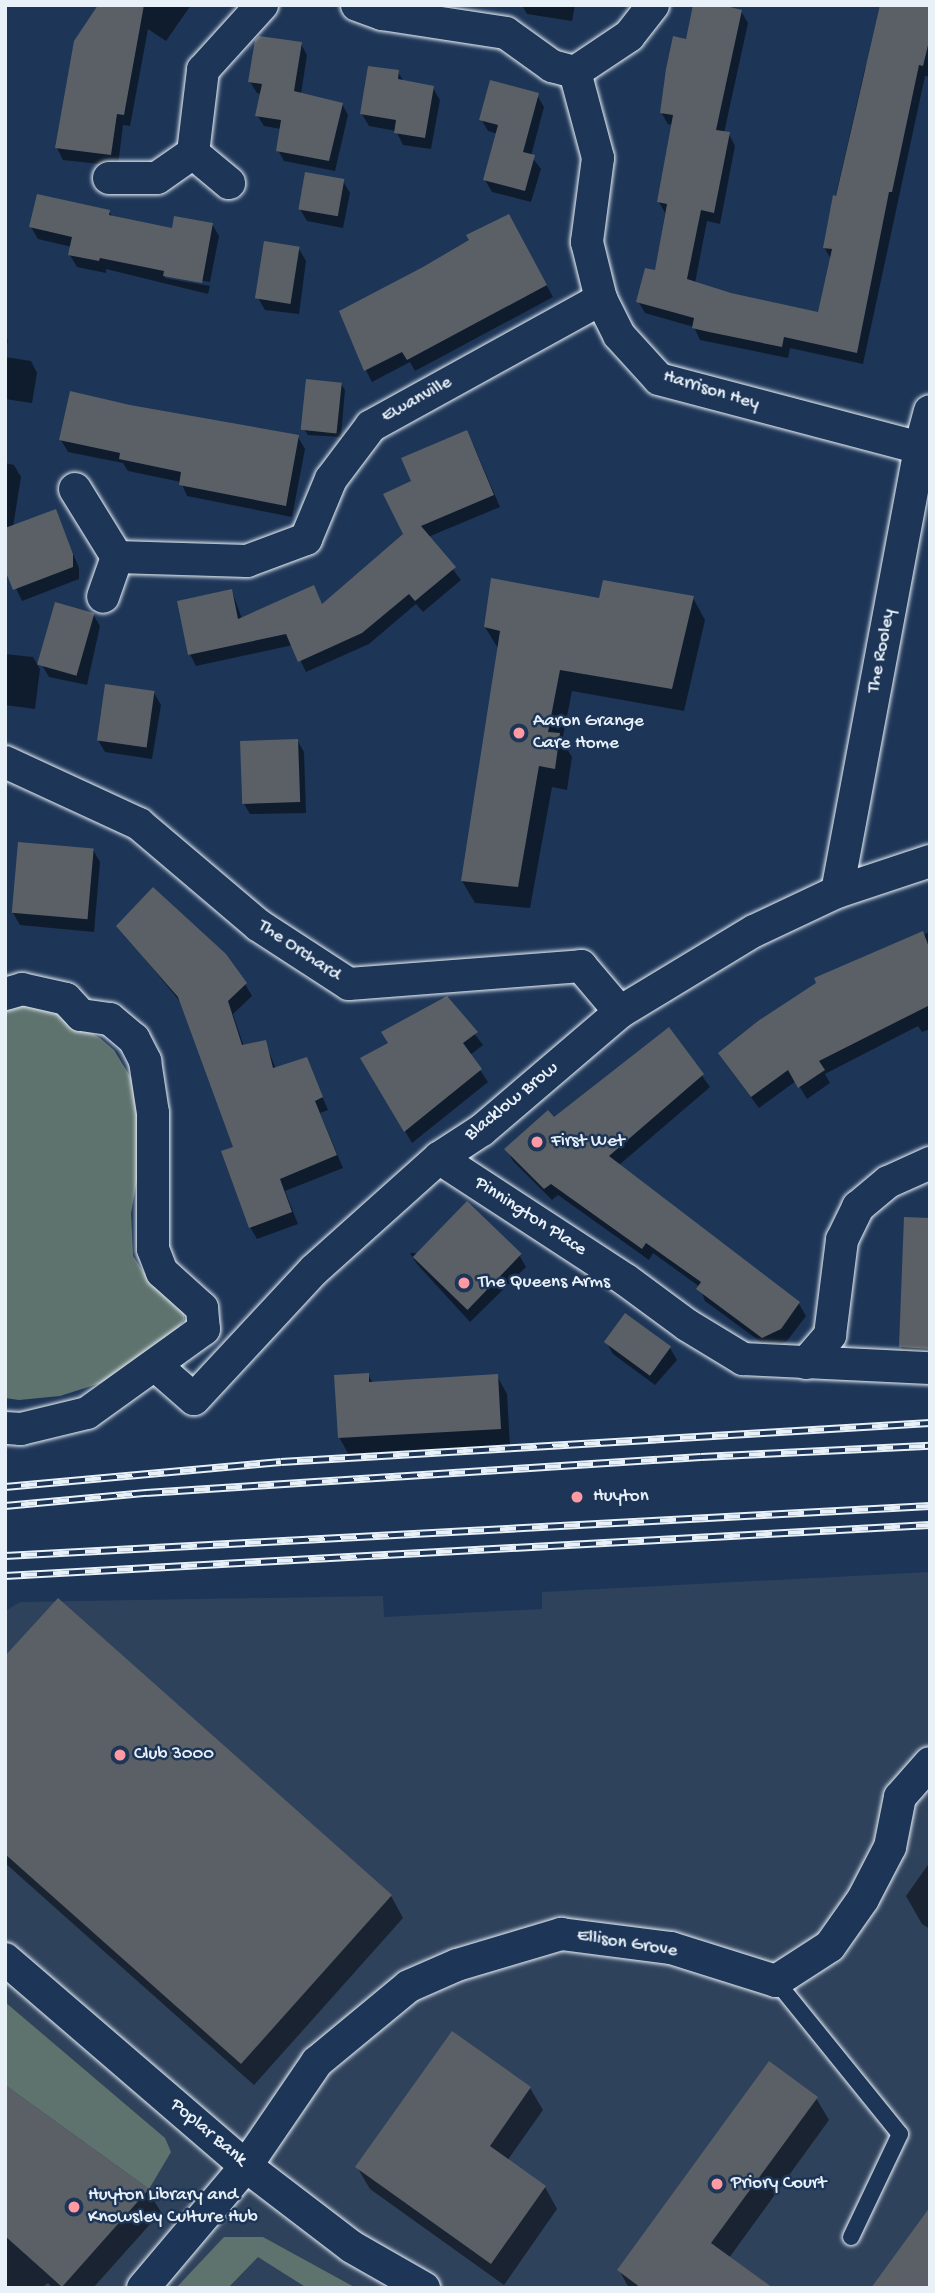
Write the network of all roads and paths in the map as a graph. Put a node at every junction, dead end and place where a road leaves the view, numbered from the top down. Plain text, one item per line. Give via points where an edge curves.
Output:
1 (262, 5) edge
2 (357, 5) edge
3 (653, 5) edge
4 (575, 72) junction
5 (193, 153) junction
6 (109, 177) dead end
7 (229, 183) dead end
8 (601, 299) junction
9 (930, 411) edge
10 (920, 448) junction
11 (75, 489) dead end
12 (117, 557) junction
13 (103, 597) dead end
14 (5, 762) edge
15 (930, 861) edge
16 (837, 892) junction
17 (5, 994) edge
18 (620, 1012) junction
19 (439, 1158) junction
20 (930, 1163) edge
21 (806, 1363) junction
22 (156, 1366) junction
23 (930, 1368) edge
24 (5, 1428) edge
25 (930, 1763) edge
26 (5, 1959) edge
27 (776, 1981) junction
28 (246, 2166) junction
29 (851, 2237) dead end
30 (143, 2288) edge
31 (424, 2288) edge

1 - 5 street via 203,70
2 - 4 street via 382,14 506,33 552,66
3 - 4 street via 629,36
4 - 8 street, Harrison Hey via 598,158 587,242
5 - 6 street via 157,177
5 - 7 street
8 - 10 street, Harrison Hey via 619,335 659,379
8 - 12 street, Ewanville via 371,426 331,479 306,539 247,561
9 - 10 street, The Rooley
10 - 16 street, The Rooley
11 - 12 street
12 - 13 street
14 - 18 street, The Orchard via 139,824 258,925 349,984 581,966
15 - 16 street, Blacklow Brow
16 - 18 street, Blacklow Brow via 754,932
17 - 22 street via 22,989 65,999 81,1015 110,1019 134,1039 145,1061 154,1130 153,1249 162,1272 202,1308 204,1329
18 - 19 street, Blacklow Brow via 482,1130
19 - 21 street, Pinnington Place via 743,1359
19 - 22 street, Blacklow Brow via 314,1270 194,1399
20 - 21 street via 888,1182 858,1207 842,1240 830,1335
21 - 23 street, Pinnington Place
22 - 24 street via 87,1413 21,1429
25 - 27 street via 900,1797 890,1847 830,1946
26 - 28 street, Poplar Bank
27 - 28 street, Ellison Grove via 671,1948 561,1934 457,1965 409,1986 317,2062
27 - 29 lane via 900,2134
28 - 30 street, Ellison Grove
28 - 31 street, Poplar Bank via 352,2247

